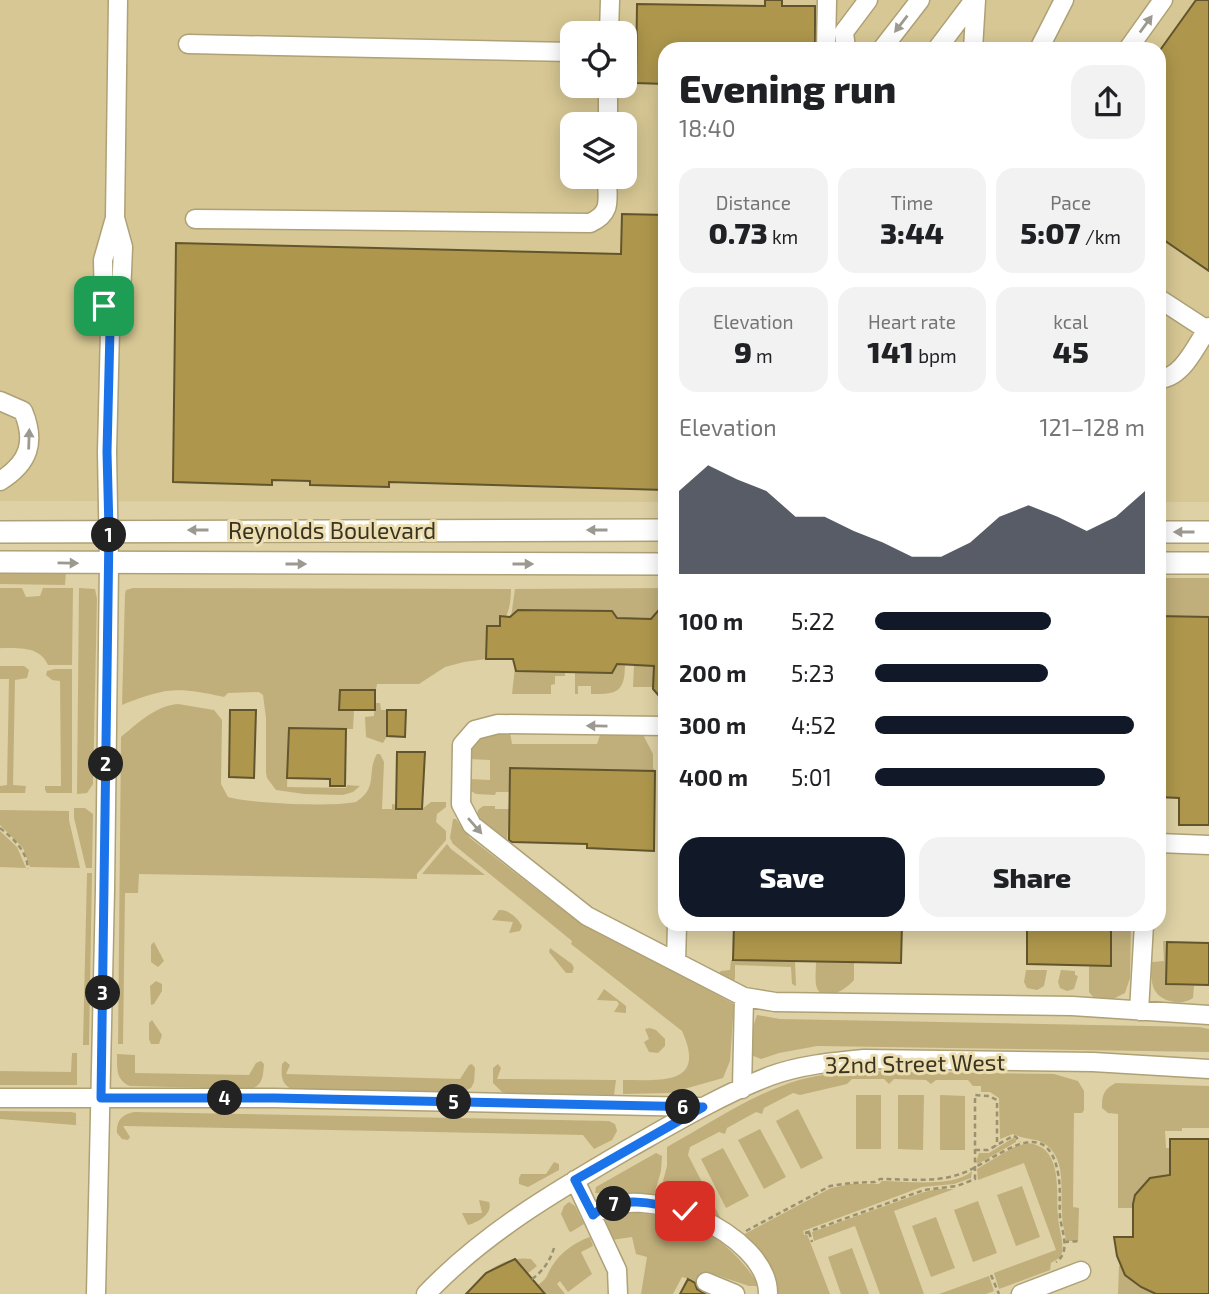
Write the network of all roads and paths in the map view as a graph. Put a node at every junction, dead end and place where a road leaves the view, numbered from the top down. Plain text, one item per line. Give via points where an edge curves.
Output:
1 (118, 0) edge
2 (610, 0) edge
3 (827, 0) edge
4 (868, 0) edge
5 (920, 0) edge
6 (975, 0) edge
7 (1064, 0) edge
8 (1163, 0) edge
9 (609, 21) edge
10 (845, 41) edge
11 (826, 42) edge
12 (887, 42) edge
13 (942, 42) edge
14 (973, 42) edge
15 (1043, 42) edge
16 (1133, 42) edge
17 (188, 44) dead end
18 (560, 52) edge
19 (607, 189) edge
20 (194, 219) dead end
21 (1166, 307) edge
22 (1208, 328) edge
23 (1166, 379) edge
24 (0, 401) edge
25 (0, 481) edge
26 (109, 530) junction
27 (658, 530) edge
28 (0, 532) edge
29 (1166, 532) edge
30 (1209, 532) edge
31 (0, 562) edge
32 (1166, 563) edge
33 (1209, 563) edge
34 (109, 564) junction
35 (658, 564) edge
36 (658, 726) edge
37 (0, 828) edge
38 (1166, 844) edge
39 (1209, 845) edge
40 (28, 869) dead end
41 (677, 931) edge
42 (1144, 931) edge
43 (676, 962) junction
44 (744, 997) junction
45 (1139, 1010) junction
46 (1209, 1015) edge
47 (1209, 1069) edge
48 (742, 1089) junction
49 (0, 1098) edge
50 (101, 1098) junction
51 (703, 1107) junction
52 (1020, 1143) junction
53 (997, 1146) junction
54 (975, 1150) junction
55 (975, 1168) junction
56 (575, 1180) junction
57 (593, 1215) junction
58 (731, 1238) junction
59 (1081, 1241) dead end
60 (812, 1242) dead end
61 (1064, 1242) junction
62 (554, 1248) dead end
63 (1081, 1271) dead end
64 (991, 1275) dead end
65 (532, 1279) dead end
66 (1058, 1280) junction
67 (706, 1282) dead end
68 (96, 1294) edge
69 (426, 1294) edge
70 (618, 1294) edge
71 (735, 1294) edge
72 (768, 1294) edge
73 (999, 1294) edge
74 (1021, 1294) edge

1 - 26 street via 115,218 122,272 120,310 110,330
2 - 9 street
3 - 11 street
4 - 10 street
5 -> 12 street
6 - 13 street
6 - 14 street
7 - 15 street
16 -> 8 street
17 - 18 street
19 - 20 street via 607,210 590,223
21 - 22 street
22 - 23 street via 1179,371
25 -> 24 street via 28,451 30,428 23,411
27 -> 26 main road, Reynolds Boulevard
26 - 28 main road, Reynolds Boulevard
26 - 34 street
30 -> 29 main road
31 -> 34 main road, Reynolds Boulevard
32 - 33 main road
34 -> 35 main road, Reynolds Boulevard
34 - 50 street
36 -> 43 street via 498,724 475,730 463,745 461,804 472,825 587,916
37 - 40 path via 20,847
38 - 39 street
41 - 43 street
42 - 45 street
43 - 44 street
44 - 45 street via 775,1002
44 - 48 street
45 - 46 street
47 - 48 street, 32nd Street West via 1093,1062 864,1059 789,1070
48 - 51 street, 32nd Street West
49 - 50 street, 32nd Street West
50 - 51 street, 32nd Street West
50 - 68 street
51 - 56 street
52 - 53 path via 1013,1136
52 - 55 path
52 - 61 path via 1038,1143 1054,1158
53 - 54 path
53 - 54 path via 997,1100 975,1095
54 - 55 path
55 - 58 path via 937,1179 880,1179 830,1186
55 - 60 path via 975,1179 957,1186 924,1189 807,1232
56 - 57 street
56 - 69 street via 490,1237
57 - 58 street via 611,1204 646,1203 705,1220
57 - 70 street via 617,1270
58 - 72 street via 763,1271
59 - 61 path
61 - 66 path via 1062,1256 1052,1266
62 - 65 path
63 - 66 street
64 - 73 path
66 - 74 street
67 - 71 street

